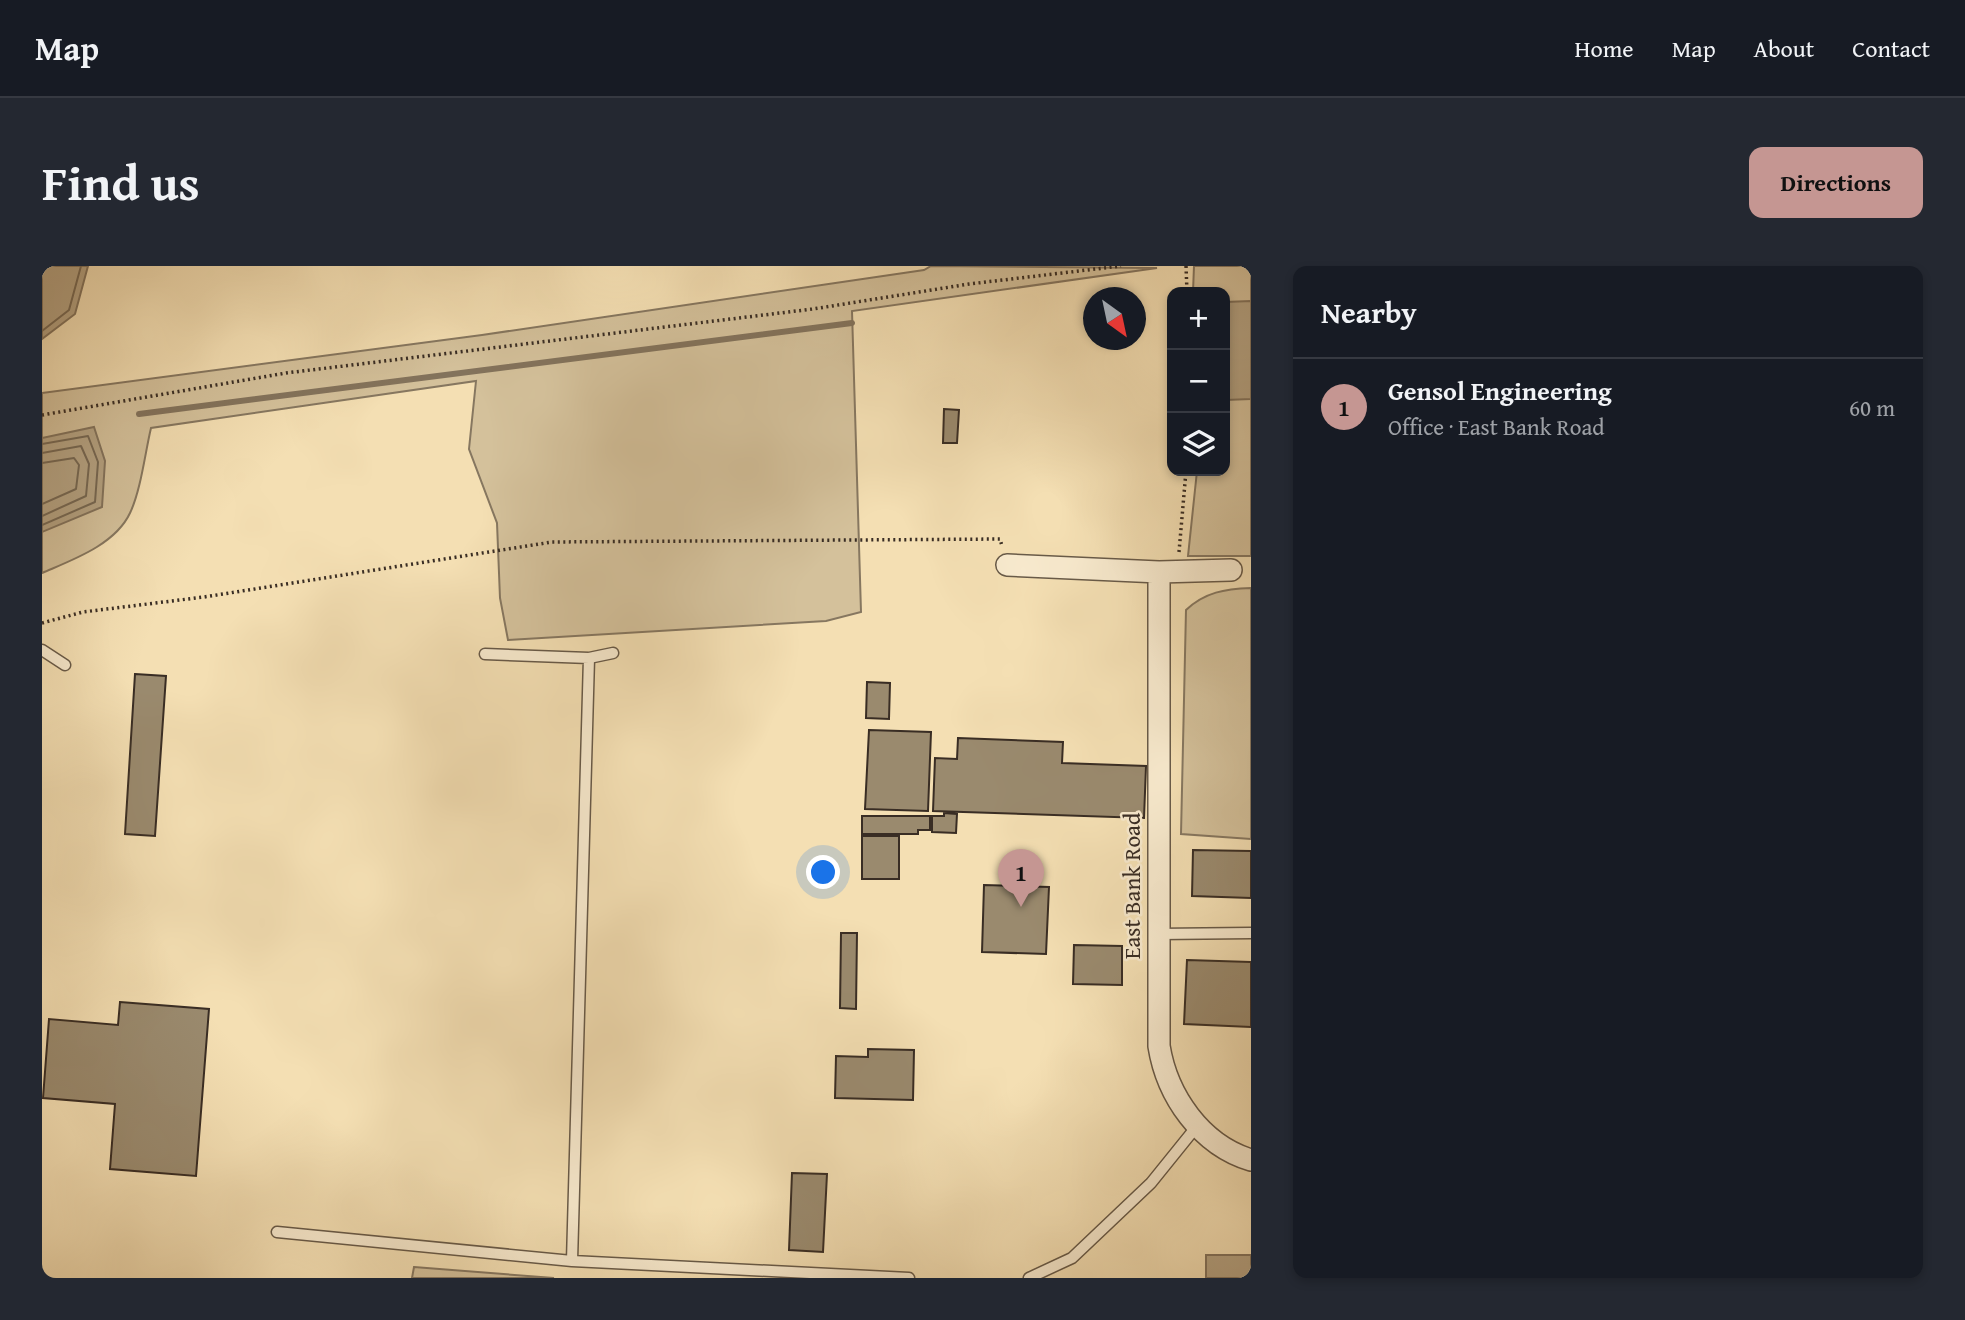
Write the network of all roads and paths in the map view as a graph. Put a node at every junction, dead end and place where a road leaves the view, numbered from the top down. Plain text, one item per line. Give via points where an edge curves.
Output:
1 (1121, 266) edge
2 (1186, 266) edge
3 (1187, 287) edge
4 (42, 415) edge
5 (1186, 476) edge
6 (1007, 565) joint
7 (1231, 570) dead end
8 (1159, 572) junction
9 (42, 623) edge
10 (42, 650) edge
11 (485, 653) dead end
12 (613, 653) dead end
13 (589, 658) junction
14 (65, 665) dead end
15 (1251, 933) edge
16 (1158, 934) junction
17 (1197, 1126) junction
18 (1251, 1160) edge
19 (277, 1232) dead end
20 (572, 1261) junction
21 (909, 1278) edge
22 (1029, 1278) edge

1 - 4 path via 813,309 286,373
2 - 3 path
5 - 8 path via 1179,555
6 - 8 street
6 - 9 path via 1000,539 551,542 83,612
7 - 8 street
8 - 16 street, East Bank Road
10 - 14 lane
11 - 13 lane
12 - 13 lane
13 - 20 lane
15 - 16 lane
16 - 17 street, East Bank Road via 1162,1063
17 - 18 street, East Bank Road via 1231,1152
17 - 22 lane via 1151,1182 1072,1258
19 - 20 lane
20 - 21 lane

